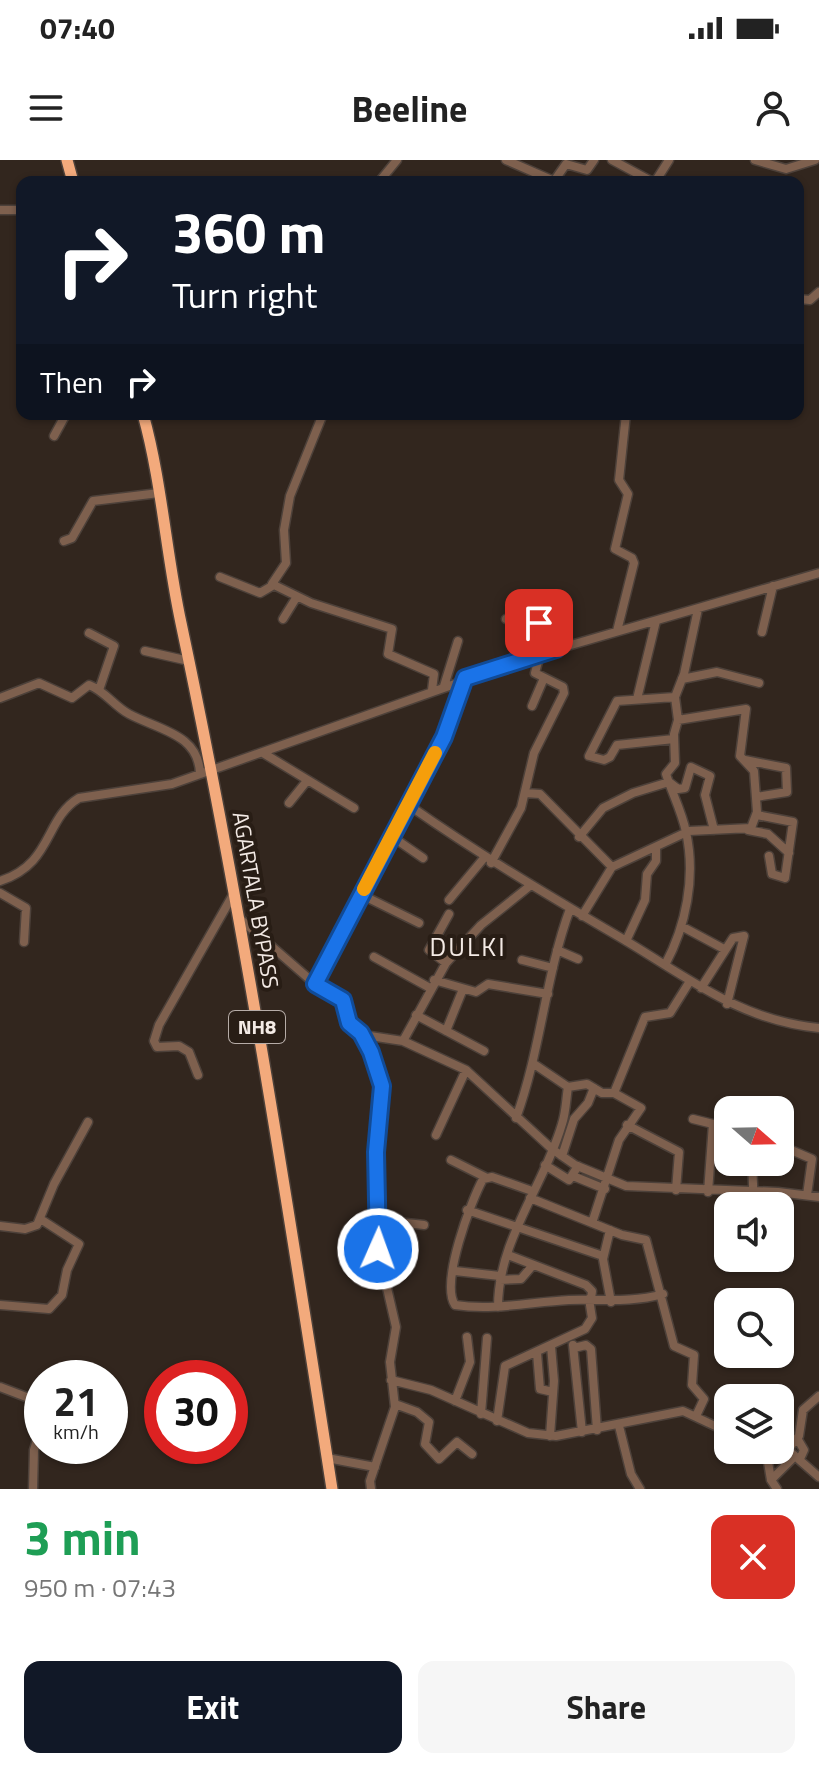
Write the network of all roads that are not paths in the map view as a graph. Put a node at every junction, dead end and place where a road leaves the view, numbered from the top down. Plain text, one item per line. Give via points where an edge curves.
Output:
1 (397, 160) edge
2 (506, 160) edge
3 (594, 160) edge
4 (612, 160) edge
5 (755, 160) edge
6 (815, 160) edge
7 (384, 176) edge
8 (543, 176) edge
9 (558, 176) edge
10 (643, 176) edge
11 (63, 420) edge
12 (144, 420) edge
13 (321, 420) edge
14 (625, 420) edge
15 (54, 436) dead end
16 (159, 493) junction
17 (64, 541) dead end
18 (819, 573) edge
19 (220, 577) dead end
20 (272, 586) junction
21 (773, 586) junction
22 (296, 598) junction
23 (698, 609) junction
24 (283, 619) dead end
25 (506, 619) dead end
26 (656, 621) junction
27 (617, 631) junction
28 (762, 632) dead end
29 (89, 633) dead end
30 (458, 641) dead end
31 (556, 649) junction
32 (145, 651) dead end
33 (540, 654) junction
34 (189, 661) junction
35 (465, 678) junction
36 (544, 678) junction
37 (682, 679) junction
38 (759, 683) dead end
39 (444, 686) junction
40 (99, 690) junction
41 (432, 690) junction
42 (675, 697) junction
43 (0, 698) edge
44 (637, 699) junction
45 (532, 706) dead end
46 (678, 720) junction
47 (674, 739) junction
48 (263, 753) junction
49 (741, 759) junction
50 (212, 768) junction
51 (200, 774) junction
52 (306, 782) junction
53 (669, 782) junction
54 (525, 793) junction
55 (756, 797) junction
56 (289, 803) dead end
57 (410, 806) junction
58 (354, 808) dead end
59 (757, 815) junction
60 (714, 830) junction
61 (748, 830) junction
62 (686, 832) junction
63 (579, 837) junction
64 (394, 838) junction
65 (656, 848) junction
66 (789, 853) junction
67 (769, 856) dead end
68 (423, 858) dead end
69 (488, 860) junction
70 (612, 867) junction
71 (0, 881) edge
72 (531, 885) junction
73 (234, 892) junction
74 (0, 893) edge
75 (362, 895) junction
76 (449, 900) dead end
77 (570, 909) junction
78 (449, 914) dead end
79 (582, 916) junction
80 (238, 917) junction
81 (419, 923) dead end
82 (683, 927) junction
83 (626, 941) junction
84 (24, 942) dead end
85 (724, 949) junction
86 (557, 950) junction
87 (374, 957) dead end
88 (578, 959) dead end
89 (522, 960) dead end
90 (446, 963) junction
91 (665, 965) junction
92 (553, 968) junction
93 (690, 981) junction
94 (315, 984) junction
95 (432, 984) junction
96 (701, 988) junction
97 (463, 989) junction
98 (548, 994) junction
99 (727, 1004) junction
100 (416, 1015) junction
101 (819, 1028) edge
102 (446, 1031) junction
103 (361, 1033) junction
104 (403, 1041) junction
105 (484, 1051) dead end
106 (534, 1064) junction
107 (466, 1070) junction
108 (198, 1075) dead end
109 (568, 1087) junction
110 (594, 1088) junction
111 (614, 1093) junction
112 (516, 1118) junction
113 (693, 1119) dead end
114 (88, 1122) dead end
115 (627, 1125) junction
116 (436, 1135) dead end
117 (552, 1149) junction
118 (794, 1151) edge
119 (562, 1156) junction
120 (451, 1160) dead end
121 (545, 1165) junction
122 (578, 1166) junction
123 (573, 1176) junction
124 (485, 1177) junction
125 (609, 1178) junction
126 (605, 1189) junction
127 (676, 1190) junction
128 (708, 1192) junction
129 (714, 1192) edge
130 (531, 1194) junction
131 (794, 1195) edge
132 (807, 1195) junction
133 (819, 1197) edge
134 (467, 1210) junction
135 (42, 1220) junction
136 (380, 1220) junction
137 (592, 1223) junction
138 (424, 1225) dead end
139 (0, 1226) edge
140 (518, 1226) junction
141 (610, 1230) junction
142 (508, 1255) junction
143 (603, 1256) junction
144 (533, 1265) junction
145 (455, 1271) junction
146 (500, 1278) junction
147 (663, 1294) junction
148 (590, 1299) junction
149 (611, 1302) junction
150 (0, 1305) edge
151 (498, 1307) junction
152 (572, 1336) junction
153 (467, 1337) dead end
154 (487, 1338) dead end
155 (551, 1346) junction
156 (574, 1348) junction
157 (537, 1353) junction
158 (391, 1380) junction
159 (0, 1387) edge
160 (553, 1392) junction
161 (24, 1396) edge
162 (819, 1396) edge
163 (455, 1401) junction
164 (395, 1404) junction
165 (481, 1414) junction
166 (696, 1416) junction
167 (497, 1421) junction
168 (714, 1425) edge
169 (619, 1426) junction
170 (597, 1430) junction
171 (582, 1432) junction
172 (550, 1436) junction
173 (797, 1438) junction
174 (794, 1445) edge
175 (794, 1452) edge
176 (472, 1454) dead end
177 (794, 1455) edge
178 (327, 1458) junction
179 (34, 1464) edge
180 (768, 1464) edge
181 (782, 1464) edge
182 (375, 1467) junction
183 (819, 1477) edge
184 (771, 1480) junction
185 (33, 1489) edge
186 (332, 1489) edge
187 (371, 1489) edge
188 (637, 1489) edge
189 (777, 1489) edge

1 - 7 street
2 - 8 street
3 - 9 street via 587,170 566,164
4 - 10 street
5 - 6 street via 786,169
11 - 15 street
12 - 16 highway, AGARTALA BYPASS / NH8
13 - 20 street via 290,496 286,563
14 - 27 street via 619,480 628,494 615,549 634,563
16 - 17 street via 93,501 72,538
16 - 34 highway, AGARTALA BYPASS / NH8
18 - 21 street
19 - 20 street via 260,593
20 - 22 street
21 - 23 street
21 - 28 street
22 - 24 street
22 - 41 street via 392,629 388,654 434,674
23 - 26 street
23 - 37 street
25 - 31 street via 558,626
26 - 27 street
26 - 44 street
27 - 31 street
29 - 40 street via 114,646
30 - 39 street
31 - 33 street
32 - 34 street
33 - 35 street
33 - 36 street via 535,673
34 - 50 highway, AGARTALA BYPASS / NH8
35 - 39 street
35 - 57 street via 456,710
36 - 45 street
36 - 54 street via 563,687 564,693 534,753
37 - 38 street via 717,672
37 - 42 street
39 - 41 street
40 - 43 street via 85,685 67,698 39,683
40 - 51 street via 127,713 188,743 197,752
41 - 48 street
42 - 44 street
42 - 46 street
44 - 47 street via 614,703 590,757 607,759 617,745
46 - 47 street
46 - 49 street via 744,707
47 - 53 street
48 - 50 street
48 - 52 street
49 - 55 street via 754,771
49 - 55 street via 786,768 787,792
50 - 51 street
50 - 73 highway, AGARTALA BYPASS / NH8
51 - 71 street via 172,784 75,800 35,860
52 - 56 street
52 - 58 street
53 - 60 street via 681,790 688,785 690,768 708,774 706,799
53 - 62 street
53 - 63 street via 603,808
54 - 63 street via 540,794
54 - 69 street
55 - 59 street
57 - 64 street
57 - 69 street
59 - 61 street
59 - 66 street via 793,822
60 - 61 street
60 - 62 street
61 - 66 street via 768,834
62 - 65 street
62 - 82 street
63 - 70 street
64 - 68 street
64 - 75 street
65 - 70 street
65 - 83 street via 645,900
66 - 67 street via 785,878 772,874
69 - 72 street
69 - 76 street
70 - 79 street
72 - 77 street
72 - 90 street via 481,925
73 - 80 highway, AGARTALA BYPASS / NH8
73 - 108 street via 154,1041 157,1047 179,1046 189,1052
74 - 84 street via 26,908
75 - 81 street
75 - 94 street
77 - 79 street
77 - 86 street
78 - 90 street via 429,950
79 - 83 street
80 - 94 street
80 - 178 highway, AGARTALA BYPASS / NH8
82 - 85 street
82 - 91 street
83 - 91 street
85 - 96 street
85 - 99 street via 736,935 745,937
86 - 88 street
86 - 92 street
87 - 95 street
89 - 92 street
90 - 95 street
91 - 93 street
92 - 98 street
93 - 96 street
93 - 111 street via 670,1013 645,1017
94 - 103 street via 343,1000 349,1023
95 - 97 street
95 - 100 street
96 - 99 street
97 - 98 street via 476,992 488,984
97 - 102 street
98 - 106 street
99 - 101 street via 789,1025
100 - 102 street
100 - 104 street
102 - 105 street
103 - 104 street
103 - 136 street via 382,1086 376,1152
104 - 107 street
106 - 109 street
106 - 112 street
107 - 112 street
107 - 116 street
109 - 110 street
109 - 117 street
110 - 111 street
110 - 119 street via 574,1119
111 - 115 street via 641,1108
112 - 117 street
113 - 128 street via 713,1124
114 - 135 street via 54,1184
115 - 125 street
115 - 127 street via 679,1152
117 - 119 street
117 - 121 street
118 - 132 street via 812,1159
119 - 122 street
120 - 124 street
121 - 123 street via 566,1179
121 - 130 street
122 - 123 street
122 - 125 street
123 - 126 street
124 - 130 street
124 - 134 street
125 - 126 street
125 - 127 street via 638,1189
126 - 137 street
127 - 128 street
128 - 129 street
130 - 137 street
130 - 140 street
131 - 132 street
132 - 133 street
134 - 140 street
134 - 145 street
135 - 139 street via 33,1229
135 - 150 street via 79,1244 62,1295 49,1309
136 - 138 street
136 - 158 street via 379,1255 396,1323
137 - 141 street
140 - 142 street
140 - 143 street
141 - 143 street
141 - 147 street via 646,1240
142 - 144 street
142 - 146 street
143 - 149 street
144 - 146 street via 521,1279
144 - 148 street via 586,1285 592,1291
145 - 146 street
145 - 151 street via 455,1305
146 - 151 street
147 - 149 street
147 - 166 street via 674,1346 694,1355 692,1385 704,1399
148 - 149 street
148 - 151 street
148 - 152 street via 591,1320
152 - 155 street
152 - 156 street
153 - 163 street via 470,1362
154 - 165 street
155 - 157 street
155 - 160 street
156 - 170 street via 591,1349
156 - 171 street
157 - 160 street via 540,1389
157 - 167 street via 505,1366
158 - 163 street
158 - 164 street
159 - 161 street
160 - 172 street
162 - 173 street via 803,1410
163 - 165 street
164 - 176 street via 429,1422 425,1444 439,1459 458,1441
164 - 182 street
165 - 167 street
166 - 168 street
166 - 169 street via 683,1411
167 - 172 street
169 - 170 street
169 - 188 street
170 - 171 street
171 - 172 street
173 - 174 street
173 - 175 street via 804,1450
177 - 183 street
178 - 182 street
178 - 186 highway, AGARTALA BYPASS / NH8
179 - 185 street
180 - 184 street
181 - 184 street
182 - 187 street
184 - 189 street

